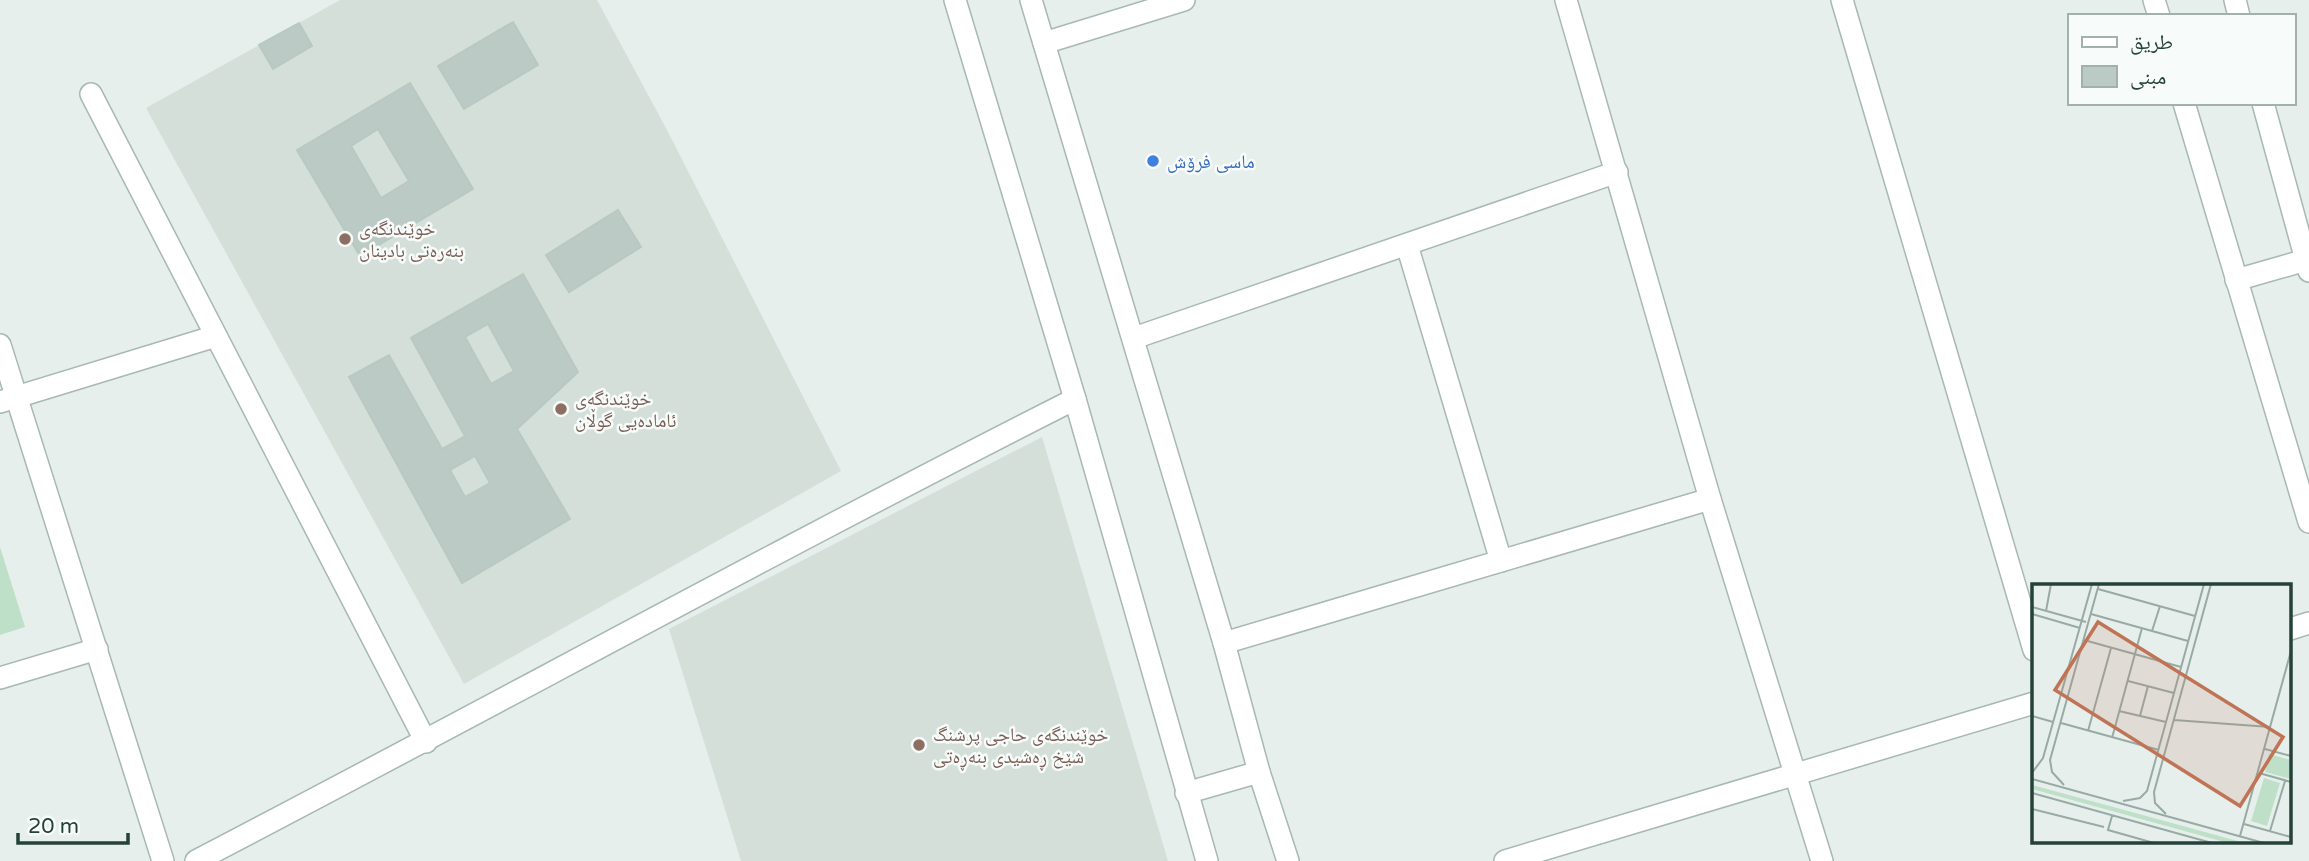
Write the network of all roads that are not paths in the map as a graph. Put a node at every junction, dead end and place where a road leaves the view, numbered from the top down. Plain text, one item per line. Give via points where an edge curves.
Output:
1 (955, 0) edge
2 (1031, 0) edge
3 (1184, 0) edge
4 (1566, 0) edge
5 (1842, 0) edge
6 (1044, 43) junction
7 (92, 94) dead end
8 (2185, 105) edge
9 (2264, 105) edge
10 (1617, 172) junction
11 (1407, 245) junction
12 (2307, 265) edge
13 (2236, 280) junction
14 (216, 336) junction
15 (1134, 338) junction
16 (0, 345) edge
17 (1075, 399) junction
18 (7, 400) edge
19 (1710, 499) junction
20 (2309, 522) edge
21 (1501, 561) junction
22 (2309, 623) edge
23 (2292, 628) edge
24 (1224, 643) junction
25 (2032, 643) edge
26 (97, 649) junction
27 (0, 678) edge
28 (2032, 704) edge
29 (426, 742) junction
30 (1259, 772) junction
31 (1797, 773) junction
32 (1186, 793) junction
33 (163, 861) edge
34 (196, 861) edge
35 (1207, 861) edge
36 (1288, 861) edge
37 (1506, 861) edge
38 (1822, 861) edge

1 - 17 street
2 - 6 street
3 - 6 street
4 - 10 street
5 - 25 street
6 - 15 street
7 - 14 street
8 - 13 street
9 - 12 street
10 - 11 street
10 - 19 street
11 - 15 street
11 - 21 street
12 - 13 street
13 - 20 street
14 - 18 street
14 - 29 street
15 - 24 street
16 - 18 street
17 - 29 street
17 - 32 street
18 - 26 street
19 - 21 street
19 - 31 street
21 - 24 street
22 - 23 street
24 - 30 street
26 - 27 street
26 - 33 street
28 - 31 street
29 - 34 street
30 - 32 street
30 - 36 street
31 - 37 street
31 - 38 street
32 - 35 street

